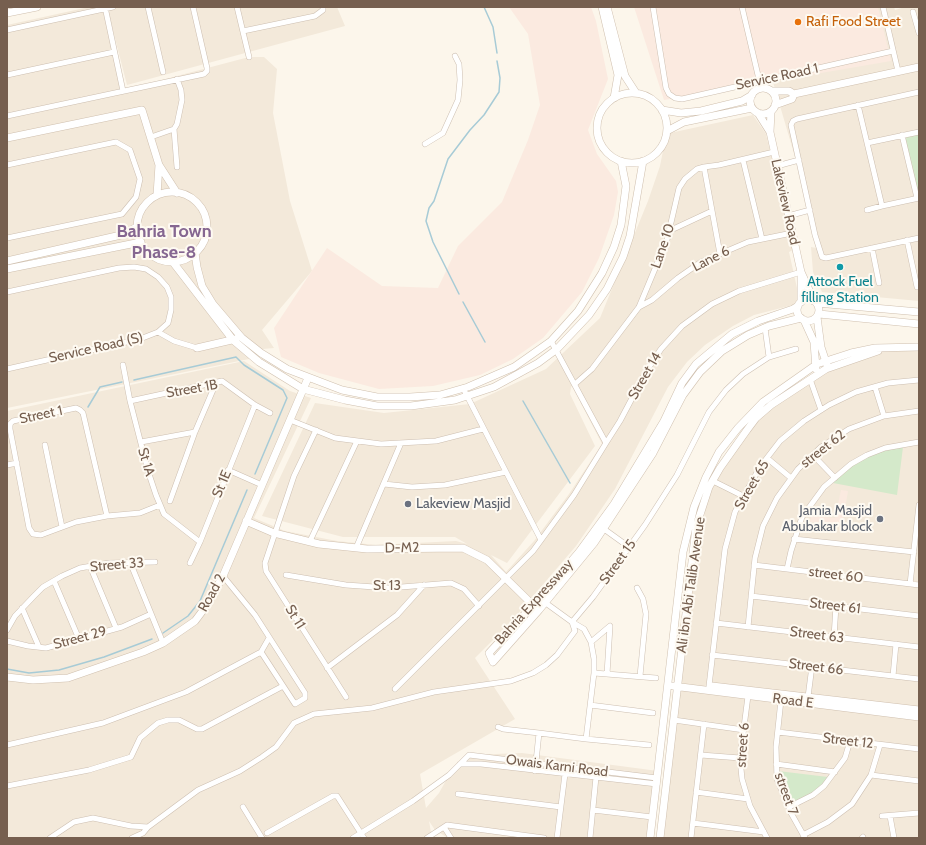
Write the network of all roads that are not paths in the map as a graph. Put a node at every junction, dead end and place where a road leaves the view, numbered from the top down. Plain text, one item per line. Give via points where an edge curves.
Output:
1 (37, 7) edge
2 (113, 7) edge
3 (148, 7) edge
4 (193, 7) edge
5 (237, 7) edge
6 (323, 7) edge
7 (602, 7) edge
8 (607, 7) edge
9 (653, 7) edge
10 (742, 7) edge
11 (883, 7) edge
12 (105, 8) edge
13 (913, 12) dead end
14 (7, 13) edge
15 (7, 30) edge
16 (243, 31) junction
17 (919, 33) edge
18 (893, 51) junction
19 (114, 52) junction
20 (455, 56) dead end
21 (249, 57) dead end
22 (919, 67) edge
23 (898, 71) junction
24 (163, 72) dead end
25 (7, 75) edge
26 (177, 79) junction
27 (758, 80) junction
28 (761, 88) junction
29 (123, 91) junction
30 (772, 91) junction
31 (919, 92) edge
32 (636, 93) junction
33 (794, 94) junction
34 (752, 95) junction
35 (614, 98) junction
36 (858, 105) junction
37 (752, 108) junction
38 (773, 109) junction
39 (662, 110) junction
40 (758, 113) junction
41 (7, 116) edge
42 (174, 129) junction
43 (667, 131) junction
44 (770, 132) junction
45 (919, 132) edge
46 (902, 135) junction
47 (151, 137) junction
48 (7, 138) edge
49 (867, 143) junction
50 (425, 144) dead end
51 (774, 152) junction
52 (743, 160) junction
53 (799, 160) junction
54 (621, 161) junction
55 (643, 161) junction
56 (7, 165) edge
57 (159, 165) junction
58 (777, 166) junction
59 (177, 167) dead end
60 (704, 167) junction
61 (177, 193) junction
62 (158, 195) junction
63 (918, 198) edge
64 (882, 206) junction
65 (712, 210) junction
66 (810, 210) junction
67 (867, 210) dead end
68 (788, 216) junction
69 (137, 227) junction
70 (669, 231) junction
71 (792, 233) junction
72 (7, 238) edge
73 (762, 238) junction
74 (919, 238) edge
75 (907, 240) junction
76 (141, 242) junction
77 (872, 248) junction
78 (195, 253) junction
79 (720, 254) junction
80 (7, 261) edge
81 (172, 261) junction
82 (7, 269) edge
83 (801, 272) junction
84 (879, 283) dead end
85 (917, 286) dead end
86 (7, 292) edge
87 (816, 302) junction
88 (800, 304) junction
89 (639, 307) junction
90 (919, 312) edge
91 (818, 315) junction
92 (802, 319) junction
93 (919, 324) edge
94 (765, 328) junction
95 (158, 332) junction
96 (242, 338) junction
97 (233, 340) junction
98 (551, 341) junction
99 (919, 347) edge
100 (197, 348) joint
101 (884, 348) junction
102 (557, 349) junction
103 (796, 349) dead end
104 (769, 357) junction
105 (825, 361) junction
106 (817, 364) junction
107 (123, 365) dead end
108 (828, 368) junction
109 (7, 369) edge
110 (813, 377) junction
111 (308, 378) junction
112 (919, 380) edge
113 (216, 383) junction
114 (575, 384) junction
115 (875, 387) junction
116 (304, 388) junction
117 (463, 388) junction
118 (467, 397) junction
119 (130, 401) junction
120 (255, 405) junction
121 (821, 410) junction
122 (919, 411) edge
123 (270, 413) dead end
124 (884, 416) junction
125 (290, 420) junction
126 (483, 428) junction
127 (316, 430) junction
128 (195, 432) junction
129 (357, 441) junction
130 (141, 442) junction
131 (919, 442) edge
132 (401, 443) junction
133 (606, 443) junction
134 (45, 445) dead end
135 (813, 454) junction
136 (767, 458) junction
137 (17, 463) junction
138 (7, 465) edge
139 (228, 470) junction
140 (506, 472) junction
141 (791, 478) junction
142 (835, 478) junction
143 (713, 481) junction
144 (384, 484) junction
145 (262, 486) junction
146 (743, 496) junction
147 (170, 501) dead end
148 (160, 505) junction
149 (919, 506) edge
150 (107, 516) junction
151 (246, 521) junction
152 (62, 527) junction
153 (604, 530) junction
154 (274, 533) junction
155 (794, 538) junction
156 (541, 540) junction
157 (310, 541) junction
158 (200, 542) junction
159 (629, 547) junction
160 (356, 548) junction
161 (914, 552) junction
162 (130, 562) junction
163 (155, 562) dead end
164 (190, 563) dead end
165 (754, 565) junction
166 (90, 566) junction
167 (787, 569) junction
168 (286, 575) dead end
169 (223, 576) junction
170 (506, 580) junction
171 (54, 581) junction
172 (910, 584) junction
173 (919, 584) edge
174 (424, 585) junction
175 (637, 588) dead end
176 (751, 596) junction
177 (542, 600) junction
178 (479, 606) junction
179 (836, 606) junction
180 (22, 608) junction
181 (536, 608) junction
182 (151, 614) junction
183 (919, 616) edge
184 (572, 622) junction
185 (716, 623) junction
186 (748, 627) junction
187 (116, 628) junction
188 (7, 630) edge
189 (834, 637) junction
190 (79, 638) junction
191 (269, 638) junction
192 (7, 641) edge
193 (591, 642) junction
194 (163, 643) junction
195 (896, 644) junction
196 (39, 647) junction
197 (919, 647) edge
198 (261, 652) junction
199 (712, 655) junction
200 (812, 666) junction
201 (327, 668) junction
202 (594, 673) junction
203 (607, 674) junction
204 (640, 676) junction
205 (893, 676) junction
206 (7, 677) edge
207 (656, 678) dead end
208 (919, 679) edge
209 (668, 683) junction
210 (678, 685) junction
211 (282, 686) junction
212 (709, 686) junction
213 (395, 689) dead end
214 (748, 696) junction
215 (346, 697) dead end
216 (808, 697) junction
217 (781, 700) junction
218 (590, 705) junction
219 (919, 710) edge
220 (653, 713) dead end
221 (919, 717) edge
222 (674, 720) junction
223 (704, 724) junction
224 (498, 727) dead end
225 (744, 730) junction
226 (778, 732) junction
227 (539, 733) junction
228 (586, 739) junction
229 (850, 741) junction
230 (7, 744) edge
231 (649, 745) dead end
232 (880, 745) junction
233 (919, 749) edge
234 (701, 755) junction
235 (740, 758) junction
236 (460, 764) junction
237 (536, 764) junction
238 (776, 764) junction
239 (535, 771) junction
240 (835, 772) junction
241 (565, 774) junction
242 (871, 776) junction
243 (596, 777) junction
244 (657, 781) junction
245 (919, 781) edge
246 (7, 786) edge
247 (696, 792) junction
248 (458, 794) dead end
249 (748, 799) junction
250 (243, 807) dead end
251 (561, 807) junction
252 (789, 807) junction
253 (593, 810) junction
254 (919, 813) edge
255 (882, 816) dead end
256 (890, 816) junction
257 (652, 817) junction
258 (693, 823) junction
259 (148, 827) junction
260 (444, 828) junction
261 (764, 832) junction
262 (267, 833) dead end
263 (362, 836) edge
264 (804, 836) edge
265 (261, 837) edge
266 (526, 837) edge
267 (50, 838) edge
268 (132, 838) edge
269 (353, 838) edge
270 (427, 838) edge
271 (451, 838) edge
272 (544, 838) edge
273 (557, 838) edge
274 (590, 838) edge
275 (650, 838) edge
276 (660, 838) edge
277 (692, 838) edge
278 (767, 838) edge
279 (894, 838) edge

1 - 14 main road
2 - 12 street
3 - 24 street
4 - 26 street via 207,71 204,74
5 - 16 street
6 - 16 street via 315,16
7 - 35 main road via 618,75
8 - 32 main road via 625,76
9 - 27 street, Service Road 1 via 669,94 682,99
10 - 27 street
11 - 18 street
12 - 15 street
12 - 19 street
13 - 17 street
16 - 21 street
18 - 23 street
18 - 27 street, Service Road 1
19 - 25 street
19 - 29 street
20 - 50 street via 459,64 460,80 455,108 443,132
22 - 23 main road
23 - 33 main road
26 - 29 street
26 - 42 street via 182,100
27 - 28 street
28 - 30 main road
28 - 34 main road
29 - 41 street
30 - 33 main road via 790,91
30 - 38 main road via 776,97
31 - 36 street
32 - 35 main road
32 - 39 main road via 651,98
33 - 38 main road via 792,99
34 - 37 main road
34 - 39 main road via 742,101 701,111 681,113
35 - 54 main road via 601,110 597,128 606,152
36 - 49 street
36 - 53 street via 793,121 791,125
37 - 40 main road
37 - 43 main road via 684,122
38 - 40 main road via 764,114
38 - 44 main road
39 - 43 main road
40 - 44 main road
42 - 47 street
42 - 59 street
43 - 55 main road via 659,149
44 - 51 main road, Lakeview Road
45 - 46 street
46 - 49 street
46 - 63 street
47 - 48 main road via 145,115 138,109
47 - 57 main road
49 - 64 street
51 - 52 street, Lane 10
51 - 58 main road, Lakeview Road
52 - 60 street, Lane 10
52 - 73 street
53 - 58 street
53 - 66 street
54 - 55 main road
54 - 98 main road via 626,186 625,205 614,247 578,312
55 - 102 main road via 630,236 616,273 589,315
56 - 72 street via 116,142 130,150 140,179 136,197 122,214
57 - 61 main road
57 - 62 main road
58 - 68 main road, Lakeview Road
60 - 65 street
60 - 70 street, Lane 10 via 697,169 685,179 679,188
61 - 62 main road
61 - 78 main road via 192,198 206,217 204,240
62 - 69 main road via 143,208
63 - 64 street
64 - 67 street
65 - 70 street
65 - 79 street
66 - 68 street
66 - 77 street via 822,257
68 - 71 main road, Lakeview Road
69 - 76 main road
69 - 80 main road via 121,235
70 - 89 street, Lane 10 via 656,270
71 - 73 street, Lane 6
71 - 83 main road, Lakeview Road
73 - 79 street, Lane 6
74 - 75 street
75 - 77 street
75 - 85 street
76 - 81 main road via 154,256
76 - 82 main road
77 - 84 street
78 - 81 main road via 184,259
78 - 96 main road via 199,276 206,294
79 - 89 street, Lane 6 via 702,262
81 - 97 main road
83 - 87 main road
83 - 88 main road
83 - 133 street, Street 14 via 739,290 712,304 682,326 661,349 647,370
86 - 95 street, Service Road (S) via 119,268 146,269 158,276 167,287 170,297 168,323
87 - 88 main road via 808,299
87 - 90 main road
87 - 91 main road via 820,308
88 - 92 main road via 797,310
88 - 177 main road, Bahria Expressway via 732,334 696,364 682,383 664,421 614,504
89 - 114 street, Lane 10 via 592,369
91 - 92 main road via 812,320
91 - 93 main road
91 - 105 main road
92 - 94 main road, Bahria Expressway
92 - 106 main road via 814,342
94 - 104 street
94 - 153 main road, Bahria Expressway via 722,351 700,372 683,395 653,453
95 - 100 street via 174,341
95 - 109 street, Service Road (S) via 140,339
96 - 97 main road
96 - 111 main road via 287,369
97 - 100 main road
97 - 116 main road via 259,362
98 - 102 street
98 - 117 main road via 514,368
99 - 101 main road
101 - 105 main road, Ali ibn Abi Talib Avenue via 851,353
101 - 108 main road, Ali ibn Abi Talib Avenue
102 - 114 street
102 - 118 main road via 514,378
103 - 104 street, Street 15
104 - 159 street, Street 15 via 743,374 726,390 709,412 677,476
105 - 106 main road, Ali ibn Abi Talib Avenue
105 - 108 main road
106 - 110 main road
106 - 209 main road, Ali ibn Abi Talib Avenue via 763,402 719,452 706,476 694,507 683,552
107 - 119 street, St 1A
108 - 110 main road, Ali ibn Abi Talib Avenue
110 - 121 street
110 - 143 main road, Ali ibn Abi Talib Avenue via 756,418
111 - 116 main road, Road 2
111 - 117 main road via 342,390 376,397 433,395
112 - 115 street, Street 65
113 - 119 street, Street 1B
113 - 120 street, Street 1B via 222,381
113 - 128 street
114 - 133 street
115 - 121 street, Street 65 via 856,392
115 - 124 street
116 - 118 main road via 344,400 389,406 435,404
116 - 125 main road, Road 2
117 - 118 street
118 - 126 street
119 - 130 street, St 1A
120 - 123 street, Street 1B
120 - 139 street, St 1E
121 - 136 street, Street 65 via 780,441
122 - 124 street, street 62
124 - 135 street, street 62 via 849,429
125 - 127 street
125 - 145 main road, Road 2
126 - 132 street via 436,441
126 - 140 street
127 - 129 street via 335,438
127 - 154 street, St 11 via 294,476
128 - 130 street
128 - 147 street
129 - 132 street
129 - 157 street
130 - 148 street, St 1A
131 - 142 street via 885,448 867,455 851,464
132 - 144 street
133 - 156 street, Street 14 via 574,495
134 - 152 street
135 - 141 street, street 62
135 - 142 street
136 - 141 street
136 - 146 street, Street 65
137 - 138 street
137 - 150 street, Street 1 via 10,429 13,421 76,408 80,410 83,413
137 - 152 street, Street 1 via 33,534 41,535
139 - 145 street
139 - 158 street, St 1E
140 - 144 street via 445,486 412,487
140 - 156 street
141 - 165 street, street 62 via 777,498 763,526
142 - 155 street via 824,487 802,517
143 - 146 street
143 - 210 main road, Ali ibn Abi Talib Avenue via 696,527
144 - 160 street
145 - 151 main road, Road 2
146 - 185 street, Street 65 via 735,512 725,549
148 - 150 street, Street 1 via 140,512
148 - 158 street, St 1A via 164,514
149 - 161 street
150 - 152 street, Street 1
151 - 154 main road, D-M2
151 - 169 main road, Road 2
153 - 159 street
153 - 177 main road, Bahria Expressway
154 - 157 main road, D-M2
154 - 201 street, St 11 via 265,563 266,572
155 - 161 street
155 - 167 street
156 - 170 street, Street 14
157 - 160 main road, D-M2
158 - 164 street, St 1E
159 - 184 street, Street 15
160 - 170 main road, D-M2 via 463,548 487,560
161 - 172 street
162 - 163 street, Street 33
162 - 166 street, Street 33
162 - 182 street
165 - 167 street, street 60
165 - 176 street, street 62
166 - 171 street, Street 33
166 - 187 street
167 - 172 street, street 60
168 - 174 street, St 13 via 346,585 389,588
169 - 191 street via 255,615
169 - 194 main road, Road 2 via 202,614
170 - 178 street, Street 14
170 - 181 main road, D-M2
171 - 180 street, Street 33
171 - 190 street
172 - 173 street, street 60
174 - 178 street, St 13 via 451,583 464,589
174 - 201 street via 397,615
175 - 204 street via 643,599 646,614
176 - 179 street, Street 61
176 - 186 street, street 62
177 - 181 main road, Bahria Expressway
177 - 184 street
178 - 213 street, Street 14
179 - 183 street, Street 61
179 - 189 street
180 - 188 street, Street 33
180 - 196 street
181 - 181 main road, Bahria Expressway via 493,662 489,653
182 - 187 street, Street 29
182 - 194 street
184 - 193 street via 584,629
184 - 259 street via 575,627 573,635 557,655 533,673 511,681 434,692 372,708 345,712 326,711 304,717 294,723 276,747 262,757 240,771 198,790
185 - 186 street, Street 63
185 - 199 street, Street 65
186 - 189 street, Street 63
187 - 190 street, Street 29
189 - 195 street, Street 63
190 - 196 street, Street 29 via 46,648
191 - 198 street
191 - 211 street via 305,693 305,698 295,704
192 - 196 street, Street 29
193 - 202 street
193 - 203 street via 610,626
194 - 206 main road, Road 2 via 68,678 33,680
195 - 197 street, Street 63
195 - 205 street
198 - 211 street
198 - 230 street via 186,692 140,710 103,723
199 - 200 street, Street 66
199 - 212 street, Street 65
200 - 205 street, Street 66
200 - 216 street
201 - 215 street, St 11
202 - 203 street
202 - 218 street
203 - 204 street
204 - 207 street
205 - 208 street, Street 66
209 - 210 main road, Road E
209 - 244 main road, Ali ibn Abi Talib Avenue
210 - 212 main road, Road E
210 - 214 main road, Road E
210 - 222 main road, Ali ibn Abi Talib Avenue
211 - 246 street via 202,729 179,720 158,723 140,738 131,757 89,770
212 - 216 main road, Road E
214 - 217 main road, Road E
214 - 225 street, street 6
216 - 219 main road, Road E
217 - 221 main road, Road E
217 - 226 street, street 7
218 - 220 street
218 - 228 street
222 - 223 street
222 - 276 main road, Ali ibn Abi Talib Avenue
223 - 225 street
223 - 234 street
224 - 227 street
225 - 235 street, street 6
226 - 229 street, Street 12
226 - 238 street, street 7
227 - 228 street
227 - 237 street
228 - 231 street
229 - 232 street, Street 12
229 - 240 street via 845,758
232 - 233 street, Street 12
232 - 242 street
234 - 235 street
234 - 247 street
235 - 249 street, street 6 via 742,779
236 - 237 street, Owais Karni Road via 469,755
236 - 239 street, Owais Karni Road
236 - 263 street, Owais Karni Road via 449,775
237 - 239 street
237 - 244 street, Owais Karni Road
238 - 240 street
238 - 252 street, street 7 via 777,779
239 - 241 street, Owais Karni Road
240 - 252 street via 813,795
241 - 243 street, Owais Karni Road
241 - 251 street
242 - 245 street
242 - 264 street via 852,804
243 - 244 street, Owais Karni Road
243 - 253 street
244 - 257 main road, Ali ibn Abi Talib Avenue
247 - 249 street
247 - 258 street
248 - 251 street
249 - 261 street, street 6
250 - 265 street
251 - 273 street
252 - 264 street, street 7
253 - 257 street
253 - 274 street
254 - 256 street
255 - 256 street
256 - 279 street
257 - 275 main road, Ali ibn Abi Talib Avenue
258 - 261 street
258 - 277 street
259 - 267 street via 93,818 74,822
259 - 268 street via 143,833
260 - 266 street via 447,825
260 - 270 street
260 - 271 street
261 - 278 street, street 6
262 - 263 street via 337,796
263 - 269 street, Owais Karni Road
266 - 272 street

